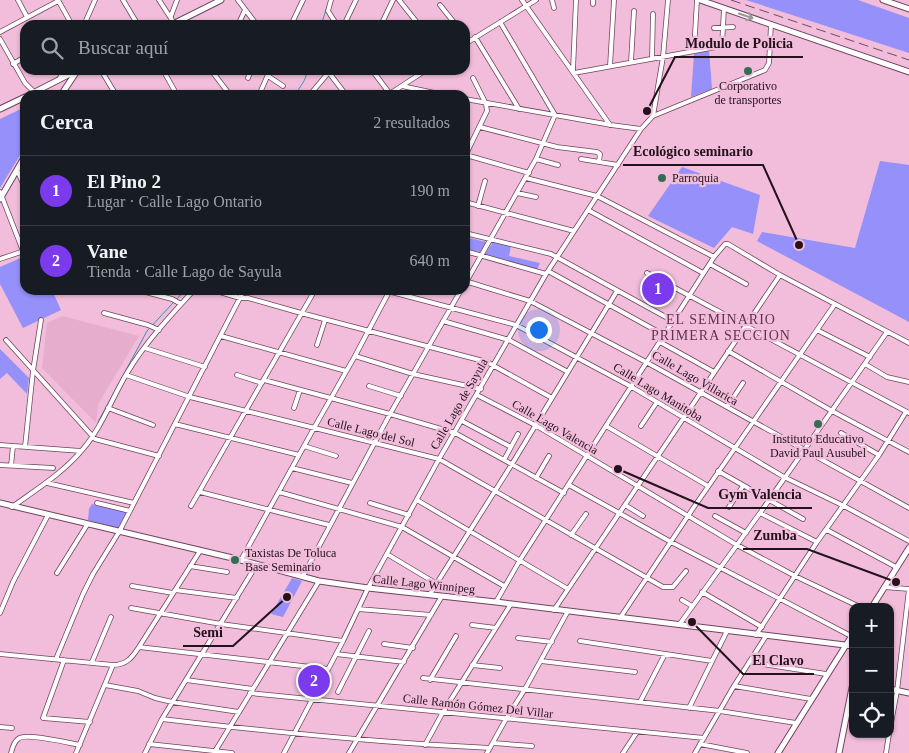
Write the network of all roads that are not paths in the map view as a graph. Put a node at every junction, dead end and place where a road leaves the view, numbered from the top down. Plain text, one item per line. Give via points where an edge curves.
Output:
1 (18, 0) edge
2 (95, 0) edge
3 (123, 0) edge
4 (160, 0) edge
5 (177, 0) edge
6 (221, 0) edge
7 (238, 0) edge
8 (303, 0) edge
9 (331, 0) edge
10 (356, 0) edge
11 (393, 0) edge
12 (399, 0) edge
13 (522, 0) edge
14 (536, 0) edge
15 (552, 0) edge
16 (576, 0) edge
17 (614, 0) edge
18 (668, 0) edge
19 (698, 0) edge
20 (712, 0) edge
21 (883, 0) edge
22 (58, 1) edge
23 (440, 5) dead end
24 (526, 5) junction
25 (722, 7) junction
26 (554, 8) dead end
27 (909, 9) edge
28 (245, 10) junction
29 (634, 11) dead end
30 (653, 14) dead end
31 (170, 16) junction
32 (27, 17) junction
33 (22, 20) edge
34 (69, 20) edge
35 (86, 20) edge
36 (135, 20) edge
37 (171, 20) edge
38 (180, 20) edge
39 (240, 20) edge
40 (253, 20) edge
41 (293, 20) edge
42 (334, 20) edge
43 (346, 20) edge
44 (383, 20) edge
45 (415, 20) edge
46 (452, 20) edge
47 (20, 21) edge
48 (500, 22) junction
49 (771, 24) junction
50 (733, 27) dead end
51 (714, 28) dead end
52 (724, 28) junction
53 (0, 32) edge
54 (475, 37) junction
55 (0, 40) edge
56 (470, 41) edge
57 (694, 51) junction
58 (663, 57) junction
59 (652, 59) junction
60 (20, 60) edge
61 (631, 62) junction
62 (14, 64) junction
63 (610, 66) junction
64 (573, 72) junction
65 (909, 72) edge
66 (20, 74) edge
67 (20, 75) edge
68 (62, 75) edge
69 (67, 75) edge
70 (75, 75) edge
71 (104, 75) edge
72 (166, 75) edge
73 (218, 75) edge
74 (249, 75) edge
75 (325, 75) edge
76 (331, 75) edge
77 (376, 75) edge
78 (418, 75) edge
79 (268, 76) joint
80 (60, 78) junction
81 (248, 78) dead end
82 (473, 78) dead end
83 (283, 86) dead end
84 (402, 86) junction
85 (29, 90) edge
86 (38, 90) edge
87 (64, 90) edge
88 (113, 90) edge
89 (174, 90) edge
90 (227, 90) edge
91 (261, 90) edge
92 (314, 90) edge
93 (342, 90) edge
94 (386, 90) edge
95 (396, 90) edge
96 (421, 90) edge
97 (20, 99) edge
98 (470, 100) edge
99 (486, 104) junction
100 (0, 109) edge
101 (519, 109) junction
102 (556, 115) junction
103 (653, 116) junction
104 (610, 125) junction
105 (480, 127) junction
106 (641, 129) junction
107 (544, 144) junction
108 (471, 145) edge
109 (470, 158) edge
110 (536, 159) junction
111 (580, 159) dead end
112 (599, 162) junction
113 (20, 165) edge
114 (558, 165) dead end
115 (618, 165) junction
116 (17, 170) junction
117 (20, 174) edge
118 (527, 175) junction
119 (485, 181) dead end
120 (517, 193) junction
121 (1, 196) edge
122 (597, 196) junction
123 (536, 197) dead end
124 (470, 204) edge
125 (478, 206) junction
126 (588, 210) junction
127 (505, 214) junction
128 (574, 231) junction
129 (470, 234) edge
130 (490, 239) junction
131 (20, 241) edge
132 (20, 252) edge
133 (470, 252) edge
134 (481, 255) junction
135 (557, 257) junction
136 (714, 257) junction
137 (0, 259) edge
138 (710, 264) junction
139 (647, 272) dead end
140 (547, 273) junction
141 (703, 273) junction
142 (470, 274) edge
143 (780, 275) junction
144 (470, 283) edge
145 (746, 284) dead end
146 (617, 291) junction
147 (156, 295) edge
148 (186, 295) edge
149 (230, 295) edge
150 (242, 295) edge
151 (312, 295) edge
152 (388, 295) edge
153 (405, 295) edge
154 (458, 295) edge
155 (689, 295) junction
156 (240, 298) junction
157 (177, 301) junction
158 (530, 301) junction
159 (835, 304) junction
160 (608, 305) junction
161 (451, 307) junction
162 (104, 313) dead end
163 (301, 314) junction
164 (41, 320) dead end
165 (325, 320) junction
166 (444, 321) junction
167 (673, 322) junction
168 (516, 325) junction
169 (745, 326) junction
170 (158, 329) junction
171 (817, 330) junction
172 (369, 331) junction
173 (887, 332) junction
174 (592, 333) junction
175 (664, 335) junction
176 (221, 336) junction
177 (6, 340) dead end
178 (509, 340) junction
179 (660, 342) junction
180 (909, 343) edge
181 (317, 345) dead end
182 (429, 346) junction
183 (146, 348) junction
184 (728, 351) junction
185 (279, 353) junction
186 (800, 354) junction
187 (355, 356) junction
188 (578, 357) junction
189 (870, 357) junction
190 (646, 362) junction
191 (865, 364) junction
192 (494, 365) junction
193 (205, 367) junction
194 (33, 371) junction
195 (346, 371) junction
196 (568, 372) junction
197 (714, 372) junction
198 (413, 374) junction
199 (126, 375) junction
200 (237, 375) dead end
201 (263, 381) junction
202 (781, 382) junction
203 (909, 382) edge
204 (852, 383) junction
205 (743, 384) dead end
206 (369, 386) dead end
207 (630, 386) junction
208 (480, 389) junction
209 (300, 390) junction
210 (701, 392) junction
211 (477, 395) junction
212 (400, 396) junction
213 (190, 397) junction
214 (331, 398) junction
215 (552, 398) junction
216 (657, 402) junction
217 (728, 407) junction
218 (108, 408) junction
219 (294, 408) dead end
220 (246, 411) junction
221 (832, 411) junction
222 (907, 413) edge
223 (390, 414) junction
224 (683, 418) junction
225 (462, 421) junction
226 (753, 423) junction
227 (153, 424) dead end
228 (175, 424) junction
229 (535, 425) junction
230 (606, 426) junction
231 (641, 426) dead end
232 (314, 428) junction
233 (455, 433) junction
234 (841, 433) dead end
235 (518, 434) dead end
236 (93, 437) junction
237 (230, 439) junction
238 (888, 441) junction
239 (374, 443) junction
240 (0, 445) edge
241 (13, 446) junction
242 (304, 446) junction
243 (25, 447) junction
244 (511, 447) junction
245 (734, 449) junction
246 (804, 450) junction
247 (81, 451) junction
248 (909, 452) edge
249 (299, 455) junction
250 (879, 455) junction
251 (159, 456) junction
252 (336, 456) dead end
253 (549, 456) dead end
254 (587, 457) junction
255 (657, 457) junction
256 (439, 460) junction
257 (504, 460) junction
258 (512, 464) junction
259 (0, 465) edge
260 (11, 466) junction
261 (53, 468) dead end
262 (292, 468) junction
263 (718, 471) junction
264 (784, 477) junction
265 (536, 478) junction
266 (860, 482) junction
267 (47, 483) junction
268 (352, 483) junction
269 (569, 485) junction
270 (638, 485) junction
271 (708, 486) junction
272 (743, 486) junction
273 (495, 491) junction
274 (200, 492) junction
275 (278, 492) junction
276 (564, 493) junction
277 (417, 500) junction
278 (769, 500) junction
279 (0, 503) edge
280 (97, 503) dead end
281 (134, 503) junction
282 (370, 503) dead end
283 (624, 505) junction
284 (192, 506) dead end
285 (844, 506) junction
286 (12, 507) junction
287 (729, 507) dead end
288 (909, 508) edge
289 (270, 509) junction
290 (338, 510) junction
291 (130, 511) junction
292 (619, 513) junction
293 (586, 514) dead end
294 (760, 514) junction
295 (48, 515) junction
296 (409, 515) junction
297 (643, 516) dead end
298 (688, 516) junction
299 (715, 516) dead end
300 (803, 519) dead end
301 (546, 521) junction
302 (87, 525) junction
303 (330, 525) junction
304 (402, 527) junction
305 (827, 530) junction
306 (469, 531) junction
307 (120, 532) junction
308 (746, 533) junction
309 (571, 535) junction
310 (909, 541) edge
311 (671, 542) junction
312 (817, 542) junction
313 (737, 544) junction
314 (909, 548) edge
315 (595, 549) junction
316 (200, 551) junction
317 (387, 554) junction
318 (454, 556) junction
319 (241, 560) junction
320 (520, 560) junction
321 (257, 564) junction
322 (190, 566) junction
323 (896, 567) junction
324 (719, 568) junction
325 (686, 571) dead end
326 (227, 572) dead end
327 (57, 573) dead end
328 (303, 576) junction
329 (795, 576) junction
330 (647, 579) junction
331 (319, 581) junction
332 (437, 584) junction
333 (132, 586) dead end
334 (504, 586) junction
335 (884, 587) junction
336 (368, 588) junction
337 (568, 589) junction
338 (909, 589) edge
339 (174, 591) junction
340 (702, 592) junction
341 (430, 594) junction
342 (442, 596) junction
343 (237, 598) junction
344 (780, 599) junction
345 (682, 600) dead end
346 (496, 602) junction
347 (852, 603) edge
348 (874, 603) edge
349 (512, 604) junction
350 (692, 606) junction
351 (131, 608) dead end
352 (358, 609) junction
353 (554, 610) junction
354 (568, 611) junction
355 (0, 613) edge
356 (159, 614) junction
357 (431, 615) junction
358 (111, 616) dead end
359 (619, 618) junction
360 (222, 624) junction
361 (472, 625) dead end
362 (678, 625) junction
363 (762, 626) junction
364 (496, 628) junction
365 (369, 631) dead end
366 (727, 631) junction
367 (287, 633) junction
368 (849, 634) edge
369 (756, 635) junction
370 (456, 636) dead end
371 (766, 636) junction
372 (518, 638) dead end
373 (849, 639) edge
374 (343, 640) junction
375 (580, 641) dead end
376 (552, 642) junction
377 (384, 644) dead end
378 (845, 644) junction
379 (849, 645) edge
380 (140, 648) junction
381 (412, 648) junction
382 (0, 654) edge
383 (336, 654) junction
384 (665, 654) junction
385 (202, 656) junction
386 (357, 656) junction
387 (56, 659) junction
388 (64, 660) junction
389 (541, 661) junction
390 (712, 661) junction
391 (92, 662) junction
392 (404, 662) junction
393 (749, 662) junction
394 (268, 663) junction
395 (113, 665) junction
396 (472, 665) junction
397 (500, 668) dead end
398 (328, 669) junction
399 (634, 672) dead end
400 (826, 674) junction
401 (423, 678) dead end
402 (186, 680) junction
403 (430, 680) junction
404 (460, 684) junction
405 (105, 685) junction
406 (734, 686) junction
407 (253, 688) junction
408 (525, 689) junction
409 (894, 690) edge
410 (897, 691) junction
411 (338, 692) dead end
412 (250, 693) junction
413 (851, 693) edge
414 (909, 693) edge
415 (811, 699) junction
416 (312, 700) junction
417 (172, 702) junction
418 (640, 702) junction
419 (376, 706) junction
420 (894, 707) edge
421 (689, 708) junction
422 (720, 711) junction
423 (239, 712) junction
424 (443, 712) junction
425 (162, 719) junction
426 (506, 719) junction
427 (90, 722) junction
428 (796, 723) junction
429 (0, 727) edge
430 (229, 727) junction
431 (12, 728) dead end
432 (294, 732) junction
433 (637, 732) junction
434 (358, 738) junction
435 (704, 738) junction
436 (888, 738) edge
437 (493, 743) junction
438 (149, 744) junction
439 (700, 744) junction
440 (80, 745) junction
441 (425, 745) junction
442 (532, 746) dead end
443 (490, 748) junction
444 (214, 752) edge
445 (10, 753) edge
446 (76, 753) edge
447 (145, 753) edge
448 (232, 753) edge
449 (284, 753) edge
450 (349, 753) edge
451 (487, 753) edge
452 (623, 753) edge
453 (695, 753) edge
454 (747, 753) edge
455 (778, 753) edge
456 (839, 753) edge
457 (886, 753) edge

1 - 32 street
2 - 35 street
3 - 36 street
4 - 31 street
5 - 31 street
6 - 38 main road
7 - 28 street
8 - 41 street
9 - 42 street via 328,11
10 - 43 street
11 - 44 street
12 - 45 street
13 - 24 street
14 - 24 street
15 - 26 street
16 - 64 street
17 - 63 street
18 - 58 street
19 - 25 main road
19 - 57 street
20 - 25 main road
21 - 27 main road
22 - 32 street
22 - 34 street
23 - 46 street
24 - 48 street
24 - 64 street
25 -> 49 main road
25 - 52 street
28 - 39 street
28 - 40 street
29 - 61 street
30 - 59 street
31 - 37 street
32 - 33 street
47 - 53 street
48 - 54 street
48 - 102 street
49 - 65 main road
49 - 103 street via 769,63 765,70
50 - 52 street
51 - 52 street
52 - 57 street via 722,46
54 - 56 street
54 - 101 street
55 - 62 street
57 - 58 street
58 - 59 street
58 - 103 street
59 - 61 street
60 - 62 street
61 - 63 street
62 - 66 street
63 - 64 street
64 - 104 street
67 - 85 street
68 - 80 street
69 - 80 main road
70 - 87 main road
71 - 88 street
72 - 89 street
73 - 90 street
74 - 81 street
75 - 92 street
76 - 93 street
77 - 94 street
78 - 84 street
79 - 83 street
79 - 91 street
80 - 86 main road
82 - 99 street
84 - 95 street
84 - 96 street
97 - 100 main road
98 - 99 street
99 - 101 street
99 - 105 street via 487,111
101 - 102 street
102 - 104 street
102 - 107 street
103 - 106 street, Calle Lago de Sayula
104 - 106 street
105 - 107 street
105 - 108 street
106 - 115 street, Calle Lago de Sayula
107 - 110 street
107 - 112 street via 597,152 600,154
109 - 118 street
110 - 114 street
110 - 118 street
111 - 112 street
112 - 115 street
113 - 116 main road
115 - 122 street, Calle Lago de Sayula
116 - 117 street
116 - 121 main road
118 - 120 street
118 - 122 street
119 - 125 street
120 - 123 street
120 - 127 street
121 - 131 street
122 - 126 street, Calle Lago de Sayula
122 - 136 street
124 - 125 street
125 - 127 street
126 - 128 street, Calle Lago de Sayula
126 - 141 street
127 - 128 street
127 - 130 street
128 - 135 street, Calle Lago de Sayula
129 - 130 street
130 - 134 street
130 - 135 street
132 - 137 street
133 - 134 street
134 - 140 street
134 - 142 street
135 - 140 street, Calle Lago de Sayula
135 - 146 street
136 - 138 street
136 - 143 street via 726,244
138 - 141 street
138 - 145 street
139 - 155 street
140 - 158 street, Calle Lago de Sayula
140 - 160 street
141 - 155 street
143 - 159 street
143 - 169 street
144 - 158 street, Calle Lago Villarica
146 - 160 street
146 - 167 street
147 - 157 street
148 - 157 street
149 - 156 street
150 - 156 street
151 - 163 street
152 - 172 street
153 - 161 street, Calle Lago Manitoba
154 - 161 street
155 - 167 street
155 - 169 street
156 - 163 street
156 - 176 street
157 - 170 street
158 - 168 street, Calle Lago de Sayula
158 - 174 street, Calle Lago Villarica
159 - 171 street
159 - 173 street
160 - 174 street
160 - 175 street
161 - 166 street
161 - 168 street, Calle Lago Manitoba
162 - 170 street
163 - 165 street
163 - 185 street
164 - 194 street
165 - 172 street
165 - 181 street
166 - 178 street
166 - 182 street
167 - 175 street
168 - 178 street, Calle Lago de Sayula
168 - 188 street, Calle Lago Manitoba
169 - 184 street
169 - 186 street
170 - 183 street
171 - 186 street
171 - 189 street
172 - 182 street
172 - 187 street
173 - 180 street
173 - 189 street
174 - 188 street
174 - 190 street, Calle Lago Villarica
175 - 179 street
176 - 185 street
176 - 193 street
177 - 194 street
178 - 192 street, Calle Lago de Sayula
178 - 196 street
179 - 190 street
179 - 197 street
182 - 192 street
182 - 198 street
183 - 193 street
183 - 199 street
184 - 197 street
184 - 202 street
185 - 195 street
185 - 201 street
186 - 202 street
186 - 204 street
187 - 195 street
187 - 198 street
188 - 196 street
188 - 207 street, Calle Lago Manitoba
189 - 191 street
190 - 207 street
190 - 210 street, Calle Lago Villarica
191 - 203 street via 887,377
191 - 204 street
192 - 208 street, Calle Lago de Sayula
192 - 215 street
193 - 213 street
194 - 236 street
194 - 243 street
195 - 214 street
196 - 215 street
197 - 210 street
198 - 208 street
198 - 212 street
199 - 213 street, Calle Lago del Sol
199 - 218 street
200 - 201 street
201 - 209 street
201 - 220 street
202 - 221 street
202 - 226 street
204 - 221 street
204 - 222 street
205 - 217 street
206 - 212 street
207 - 216 street, Calle Lago Manitoba
207 - 230 street
208 - 211 street, Calle Lago de Sayula
209 - 214 street
209 - 219 street
210 - 217 street, Calle Lago Villarica
210 - 224 street
211 - 225 street, Calle Lago de Sayula
211 - 229 street, Calle Lago Valencia
212 - 223 street
213 - 220 street, Calle Lago del Sol
213 - 228 street
214 - 223 street
214 - 232 street
215 - 229 street
216 - 224 street, Calle Lago Manitoba
216 - 231 street
217 - 226 street, Calle Lago Villarica
218 - 227 street
218 - 236 street
220 - 232 street, Calle Lago del Sol
220 - 237 street
221 - 238 street
221 - 246 street
222 - 238 street
223 - 233 street
223 - 239 street
224 - 245 street, Calle Lago Manitoba
224 - 255 street
225 - 233 street, Calle Lago de Sayula
225 - 244 street
226 - 245 street
226 - 246 street, Calle Lago Villarica
228 - 237 street
228 - 251 street
229 - 254 street, Calle Lago Valencia
229 - 258 street
230 - 254 street
230 - 255 street
232 - 239 street, Calle Lago del Sol
232 - 242 street
233 - 256 street, Calle Lago de Sayula
233 - 257 street
234 - 250 street
235 - 244 street
236 - 247 street
236 - 251 street
237 - 249 street
237 - 274 street
238 - 248 street
238 - 250 street
239 - 256 street, Calle Lago del Sol
239 - 268 street
240 - 241 street
241 - 243 street
241 - 260 street
242 - 249 street
242 - 252 street
243 - 247 street
244 - 257 street
245 - 263 street
245 - 264 street, Calle Lago Manitoba
246 - 264 street
246 - 266 street, Calle Lago Villarica
247 - 267 street
249 - 262 street
250 - 266 street
251 - 281 street
253 - 265 street
254 - 269 street
254 - 270 street, Calle Lago Valencia
255 - 270 street
255 - 271 street
256 - 273 street, Calle Lago del Sol
256 - 277 street, Calle Lago de Sayula
257 - 258 street
258 - 265 street
258 - 273 street
259 - 260 street
260 - 261 street
262 - 268 street
262 - 275 street
263 - 271 street
263 - 272 street
264 - 278 street
264 - 285 street, Calle Lago Manitoba
265 - 276 street
266 - 285 street
266 - 288 street, Calle Lago Villarica
267 - 281 street
267 - 286 street
268 - 290 street
269 - 276 street
269 - 292 street
270 - 283 street
270 - 298 street, Calle Lago Valencia
271 - 298 street
272 - 278 street
272 - 287 street
273 - 301 street, Calle Lago del Sol
273 - 306 street
274 - 284 street
274 - 289 street
275 - 289 street
275 - 290 street
276 - 301 street
277 - 296 street, Calle Lago de Sayula
277 - 306 street
278 - 294 street
278 - 300 street
279 - 286 main road, Calle Lago Winnipeg
280 - 291 street
281 - 291 street
282 - 296 street
283 - 292 street
283 - 297 street
285 - 305 street
285 - 310 street, Calle Lago Manitoba
286 - 295 main road, Calle Lago Winnipeg
289 - 303 street
289 - 319 street
290 - 303 street
290 - 304 street
291 - 307 street
292 - 311 street
292 - 315 street
293 - 309 street
294 - 308 street
294 - 312 street
295 - 302 main road, Calle Lago Winnipeg
295 - 355 street
296 - 304 street, Calle Lago de Sayula
298 - 311 street
298 - 313 street, Calle Lago Valencia
299 - 308 street
301 - 309 street, Calle Lago del Sol
301 - 320 street
302 - 307 main road, Calle Lago Winnipeg
302 - 327 street
303 - 328 street
304 - 317 street, Calle Lago de Sayula
304 - 318 street
305 - 312 street
305 - 323 street
306 - 318 street
306 - 320 street
307 - 316 main road, Calle Lago Winnipeg
307 - 387 street via 93,574
308 - 313 street
309 - 315 street, Calle Lago del Sol
311 - 324 street
311 - 330 street
312 - 329 street
313 - 324 street
313 - 329 street, Calle Lago Valencia
314 - 323 main road
315 - 330 street, Calle Lago del Sol
315 - 337 street
316 - 319 main road, Calle Lago Winnipeg
316 - 322 street
317 - 332 street
317 - 336 street, Calle Lago de Sayula
318 - 332 street
318 - 334 street
319 - 321 main road, Calle Lago Winnipeg
320 - 334 street
320 - 337 street
321 - 328 main road, Calle Lago Winnipeg
321 - 343 street
322 - 326 street
322 - 339 street
323 - 335 main road
324 - 340 street
324 - 344 street
325 - 330 street, Calle Lago del Sol via 672,587 665,588
328 - 331 main road, Calle Lago Winnipeg
329 - 344 street
329 - 347 street, Calle Lago Valencia
330 - 359 street
331 - 336 main road, Calle Lago Winnipeg
331 - 367 street
332 - 341 street
333 - 339 street
334 - 346 street
335 - 338 street
335 - 348 main road
336 - 341 main road, Calle Lago Winnipeg
336 - 352 street, Calle Lago de Sayula
337 - 353 street
338 - 410 street
339 - 343 street
339 - 356 street
340 - 350 street
340 - 363 street
341 - 342 main road, Calle Lago Winnipeg
342 - 346 main road, Calle Lago Winnipeg
342 - 357 street
343 - 360 street
344 - 363 street
344 - 368 street
345 - 350 street
346 - 349 main road, Calle Lago Winnipeg
349 - 353 main road, Calle Lago Winnipeg
349 - 364 street
350 - 362 street
351 - 356 street
352 - 357 street
352 - 374 street, Calle Lago de Sayula
353 - 354 main road, Calle Lago Winnipeg
354 - 359 main road, Calle Lago Winnipeg
354 - 376 street
356 - 360 street
356 - 380 street
357 - 381 street
358 - 391 street
359 - 362 main road, Calle Lago Winnipeg
360 - 367 street
360 - 385 street
361 - 364 street
362 - 366 main road, Calle Lago Winnipeg
363 - 369 street
364 - 396 street
365 - 386 street
366 - 369 main road, Calle Lago Winnipeg
366 - 390 street
367 - 374 street
367 - 394 street
369 - 371 main road, Calle Lago Winnipeg
370 - 403 street
371 - 378 main road, Calle Lago Winnipeg
371 - 393 street
372 - 376 street
373 - 378 main road
374 - 383 street, Calle Lago de Sayula
375 - 384 street
376 - 389 street
377 - 381 street
378 - 379 main road, Calle Lago Winnipeg
378 - 400 main road
380 - 385 street
380 - 395 street via 126,662
381 - 392 street
382 - 387 street
383 - 386 street
383 - 398 street, Calle Lago de Sayula
384 - 390 street
384 - 418 street
385 - 394 street
385 - 402 street
386 - 392 street
386 - 411 street
387 - 388 street
388 - 391 street
388 - 427 street via 43,717
389 - 399 street
389 - 408 street
390 - 421 street
391 - 395 street
392 - 419 street
393 - 400 street
393 - 406 street
394 - 398 street
394 - 407 street
395 - 405 street
396 - 397 street
396 - 404 street
398 - 416 street, Calle Lago de Sayula
400 - 415 main road
401 - 403 street
402 - 407 street
402 - 417 street
403 - 404 street
404 - 408 street
404 - 424 street
405 - 417 street
405 - 427 street
406 - 415 street
406 - 422 street
407 - 412 street
408 - 418 street
408 - 426 street
409 - 410 main road
410 - 414 main road
410 - 420 street
412 - 416 street, Calle Ramón Gómez Del Villar
412 - 423 street
413 - 456 main road
415 - 428 main road
416 - 419 street, Calle Ramón Gómez Del Villar
416 - 432 street, Calle Lago de Sayula
417 - 423 street
417 - 425 street
418 - 421 street
419 - 424 street, Calle Ramón Gómez Del Villar
419 - 434 street
421 - 422 street
422 - 428 street
422 - 435 street
423 - 430 street
424 - 426 street, Calle Ramón Gómez Del Villar
424 - 441 street
425 - 430 street
425 - 438 street
426 - 433 street, Calle Ramón Gómez Del Villar
426 - 437 street
427 - 440 street
428 - 455 main road
429 - 431 street
430 - 432 street
430 - 444 street
432 - 434 street
432 - 449 street, Calle Lago de Sayula
433 - 435 street, Calle Ramón Gómez Del Villar
433 - 452 street
434 - 441 street
434 - 450 street
435 - 439 street
436 - 457 street
437 - 442 street
437 - 443 street
438 - 444 street
438 - 447 street
439 - 453 street
439 - 454 street
440 - 445 street via 21,737
440 - 446 street
441 - 443 street
443 - 451 street
444 - 448 street

